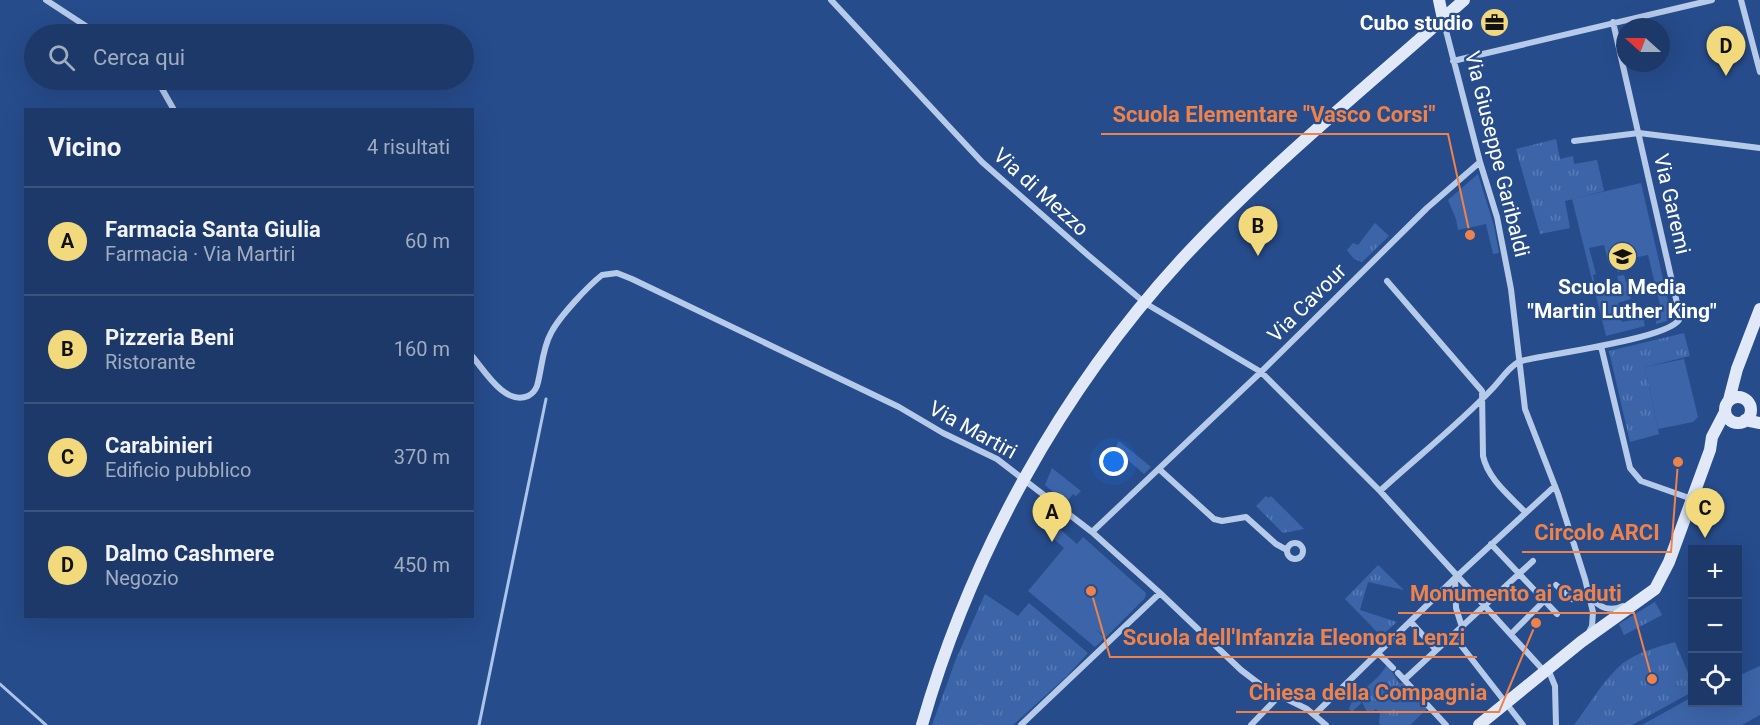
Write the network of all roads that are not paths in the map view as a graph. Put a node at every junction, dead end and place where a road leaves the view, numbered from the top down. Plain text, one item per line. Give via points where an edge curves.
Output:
1 (46, 0) edge
2 (831, 0) edge
3 (1439, 0) edge
4 (1464, 0) edge
5 (1712, 0) edge
6 (1741, 0) edge
7 (1443, 19) junction
8 (1613, 22) junction
9 (83, 24) edge
10 (1453, 61) junction
11 (1759, 63) edge
12 (1760, 72) edge
13 (163, 90) edge
14 (173, 108) edge
15 (1639, 133) junction
16 (1574, 141) dead end
17 (1760, 148) edge
18 (1480, 162) junction
19 (1387, 281) dead end
20 (1145, 303) junction
21 (1760, 309) edge
22 (1601, 346) junction
23 (474, 358) edge
24 (1743, 360) junction
25 (1518, 362) junction
26 (1261, 372) junction
27 (1483, 399) junction
28 (1729, 400) junction
29 (1751, 406) edge
30 (1725, 412) junction
31 (1740, 421) junction
32 (1760, 423) edge
33 (1710, 450) junction
34 (1159, 469) junction
35 (1023, 480) junction
36 (1556, 486) junction
37 (1380, 491) junction
38 (1692, 499) junction
39 (1525, 512) junction
40 (1092, 532) junction
41 (1491, 544) junction
42 (1287, 550) dead end
43 (1533, 561) dead end
44 (1519, 573) junction
45 (1456, 577) junction
46 (1556, 585) dead end
47 (1160, 593) junction
48 (1588, 594) junction
49 (1644, 598) junction
50 (1572, 600) dead end
51 (1544, 601) junction
52 (1485, 605) junction
53 (1557, 614) dead end
54 (1411, 622) junction
55 (1462, 627) junction
56 (1511, 634) junction
57 (1453, 635) junction
58 (1587, 638) junction
59 (1436, 650) junction
60 (1379, 654) junction
61 (1546, 670) junction
62 (1405, 678) junction
63 (1279, 696) junction
64 (1505, 704) junction
65 (1315, 714) junction
66 (922, 725) edge
67 (1021, 725) edge
68 (1251, 725) edge
69 (1326, 725) edge
70 (1446, 725) edge
71 (1479, 725) edge
72 (1523, 725) edge
73 (1556, 725) edge

1 - 9 street
2 - 20 street, Via di Mezzo via 981,162
3 - 7 main road, Via Giuseppe Garibaldi
4 - 7 main road
5 - 8 street
6 - 11 street
7 - 10 street, Via Giuseppe Garibaldi
7 - 20 main road via 1241,200 1180,261
8 - 10 street
8 - 15 street
10 - 18 street, Via Giuseppe Garibaldi
11 - 12 street
13 - 14 street
15 - 16 street
15 - 17 street
15 - 22 street, Via Garemi via 1679,320 1671,328
18 - 25 street, Via Giuseppe Garibaldi via 1497,217 1509,279
18 - 26 street, Via Cavour via 1427,208
19 - 27 street via 1482,391
20 - 26 street, Via di Mezzo
20 - 35 main road via 1069,405
21 - 24 main road
22 - 25 street, Via Garemi
22 - 38 street via 1630,468 1641,481
23 - 35 street, Via Martiri via 509,395 529,395 536,388 548,340 557,322 602,275 617,273 899,407 991,455
24 - 28 main road
24 - 29 main road via 1740,385
25 - 27 street
25 - 36 street, Via Giuseppe Garibaldi via 1525,409
26 - 34 street, Via Cavour
26 - 37 street, Via di Mezzo
27 - 37 street
27 - 39 street via 1485,464
28 - 29 main road via 1737,396
28 - 30 main road
29 - 31 main road via 1750,413
30 - 31 main road via 1728,419
30 - 33 main road
31 - 32 main road
31 - 33 main road via 1722,432
33 - 38 main road
34 - 40 street, Via Cavour
34 - 42 street via 1214,519 1246,517
35 - 40 street, Via Martiri
35 - 66 main road via 961,612
36 - 39 street
36 - 48 street, Via Giuseppe Garibaldi
37 - 45 street, Via di Mezzo
38 - 49 main road via 1658,585
39 - 41 street
40 - 47 street, Via Martiri
41 - 44 street
41 - 45 street
43 - 44 street
44 - 51 street
44 - 52 street
45 - 52 street, Via di Mezzo
45 - 54 street
45 - 55 street via 1456,608
46 - 50 street
47 - 63 street, Via Martiri via 1241,670
47 - 67 street
48 - 49 street via 1595,603 1612,610
48 - 58 street, Via Giuseppe Garibaldi via 1593,619
49 - 58 main road
51 - 53 street
51 - 56 street
52 - 55 street
52 - 56 street, Via di Mezzo
54 - 59 street
54 - 60 street
55 - 57 street
56 - 61 street, Via di Mezzo
57 - 59 street
57 - 64 street
58 - 61 main road
59 - 62 street
60 - 62 street
60 - 65 street
61 - 64 main road
61 - 73 street via 1555,686
62 - 70 street
63 - 65 street, Via Martiri
63 - 68 street
64 - 71 main road
64 - 72 street
65 - 69 street, Via Martiri

